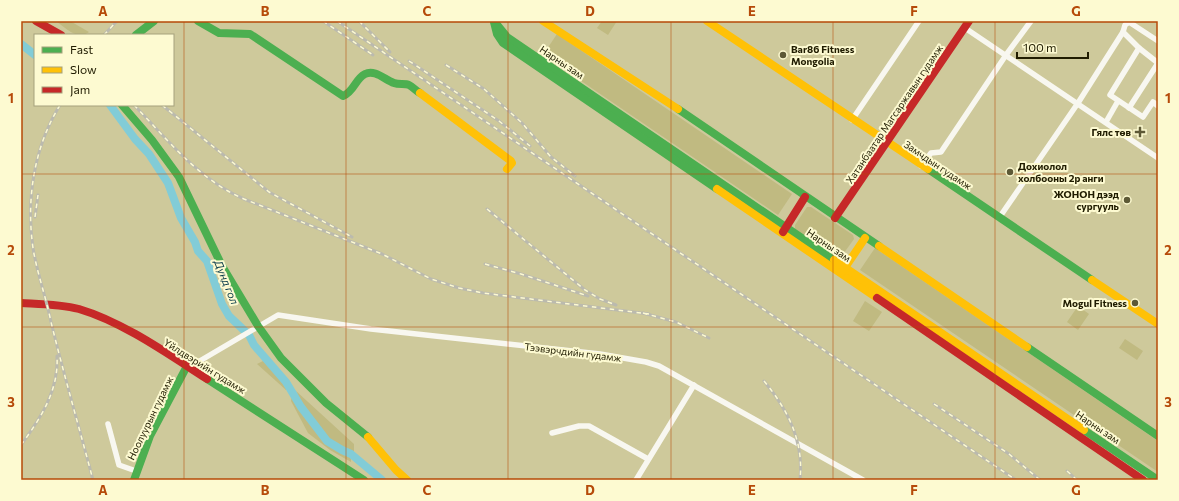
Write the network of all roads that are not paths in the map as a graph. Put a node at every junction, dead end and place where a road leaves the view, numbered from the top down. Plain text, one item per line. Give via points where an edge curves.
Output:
1 (36, 21) edge
2 (154, 21) edge
3 (198, 21) edge
4 (494, 21) edge
5 (543, 21) edge
6 (707, 21) edge
7 (919, 21) edge
8 (1031, 21) edge
9 (553, 24) edge
10 (967, 24) edge
11 (1123, 32) junction
12 (59, 34) edge
13 (137, 34) edge
14 (1158, 41) edge
15 (1139, 48) junction
16 (1006, 55) junction
17 (1158, 63) edge
18 (1118, 100) junction
19 (1078, 102) junction
20 (123, 106) edge
21 (1158, 106) edge
22 (1129, 108) junction
23 (852, 120) junction
24 (1106, 122) junction
25 (886, 142) junction
26 (1158, 158) edge
27 (921, 166) junction
28 (507, 169) dead end
29 (805, 197) junction
30 (835, 218) junction
31 (999, 218) junction
32 (784, 230) junction
33 (865, 238) junction
34 (843, 270) junction
35 (21, 303) edge
36 (1158, 324) edge
37 (257, 327) junction
38 (187, 366) junction
39 (694, 385) junction
40 (108, 424) dead end
41 (552, 433) dead end
42 (1158, 436) edge
43 (648, 459) junction
44 (136, 471) junction
45 (134, 480) edge
46 (364, 480) edge
47 (407, 480) edge
48 (636, 480) edge
49 (863, 480) edge
50 (1143, 480) edge
51 (1158, 480) edge

1 - 12 street
2 - 13 street
3 - 28 street via 218,33 250,34 343,96 367,73 373,73 397,85 409,85 512,161
4 - 32 street, Нарны зам via 495,32 503,43
5 - 9 street
6 - 23 street, Замчдын гудамж
7 - 23 street
8 - 16 street
9 - 29 street
10 - 16 street
10 - 25 street, Хатанбаатар Магсаржавын гудамж
11 - 14 street via 1129,22
11 - 15 street
11 - 19 street
15 - 17 street
15 - 18 street via 1110,95
16 - 19 street
16 - 27 street via 941,152 931,153
17 - 22 street
18 - 22 street
18 - 24 street
19 - 24 street
19 - 31 street
20 - 37 street via 179,177 219,260
21 - 22 street via 1153,102 1143,117
23 - 25 street, Замчдын гудамж
24 - 26 street
25 - 27 street, Замчдын гудамж
25 - 30 street, Хатанбаатар Магсаржавын гудамж
27 - 31 street, Замчдын гудамж
29 - 30 street
29 - 32 street
30 - 33 street
31 - 36 street, Замчдын гудамж
32 - 34 street, Нарны зам
33 - 34 street
33 - 42 street
34 - 50 street, Нарны зам
34 - 51 street, Нарны зам
35 - 38 street, Yйлдвэрийн гудамж via 78,309 140,337
37 - 38 street, Тээвэрчдийн гудамж
37 - 39 street, Тээвэрчдийн гудамж via 278,315 371,329 600,354 652,364
37 - 47 street via 298,377 369,438
38 - 44 street, Ноолуурын гудамж via 168,399
38 - 46 street, Yйлдвэрийн гудамж
39 - 43 street
39 - 49 street, Тээвэрчдийн гудамж
40 - 44 street via 119,464
41 - 43 street via 589,426
43 - 48 street
44 - 45 street, Ноолуурын гудамж

